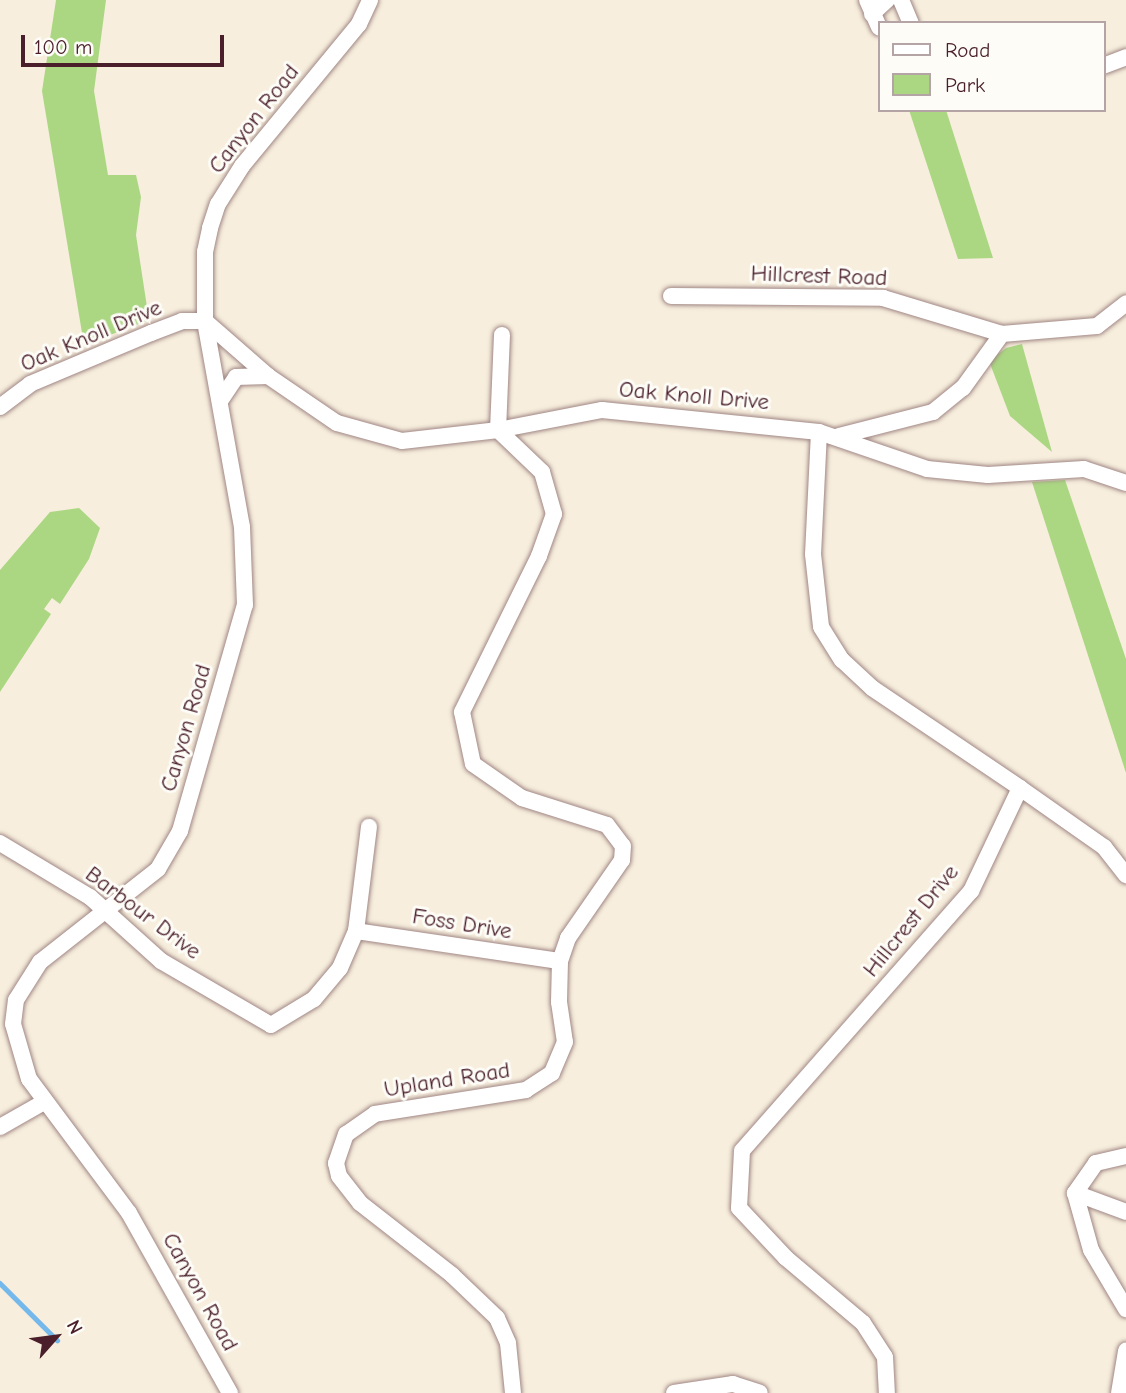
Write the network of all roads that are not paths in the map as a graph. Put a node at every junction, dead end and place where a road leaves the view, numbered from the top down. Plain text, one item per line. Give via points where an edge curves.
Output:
1 (370, 0) edge
2 (887, 0) edge
3 (901, 0) edge
4 (873, 14) edge
5 (910, 21) edge
6 (1126, 57) edge
7 (1105, 64) edge
8 (671, 296) dead end
9 (1126, 303) edge
10 (205, 321) junction
11 (1002, 334) junction
12 (502, 335) dead end
13 (268, 376) junction
14 (220, 401) junction
15 (0, 407) edge
16 (498, 430) junction
17 (819, 432) junction
18 (839, 436) junction
19 (1126, 483) edge
20 (1020, 788) junction
21 (369, 827) dead end
22 (0, 843) edge
23 (1126, 875) edge
24 (104, 910) junction
25 (356, 931) junction
26 (560, 961) junction
27 (0, 995) edge
28 (16, 1000) junction
29 (44, 1102) junction
30 (0, 1127) edge
31 (1126, 1156) edge
32 (1075, 1193) junction
33 (1126, 1212) edge
34 (1126, 1309) edge
35 (1126, 1351) edge
36 (230, 1393) edge
37 (513, 1393) edge
38 (674, 1393) edge
39 (760, 1393) edge
40 (887, 1393) edge
41 (1119, 1393) edge

1 - 10 street, Canyon Road via 359,24 242,166 218,204 205,252
2 - 4 street
3 - 5 street
6 - 7 street
8 - 11 street, Hillcrest Road via 806,294 883,299
9 - 11 street via 1097,326
10 - 13 street, Oak Knoll Drive
10 - 14 street, Canyon Road
10 - 15 street, Oak Knoll Drive via 182,321 131,341 30,384
11 - 18 street via 962,388 933,412
12 - 16 street
13 - 14 street via 236,377
13 - 16 street, Oak Knoll Drive via 337,423 402,441
14 - 24 street, Canyon Road via 242,527 245,605 180,831 158,869
16 - 17 street, Oak Knoll Drive via 602,410
16 - 26 street, Upland Road via 542,472 554,514 539,556 462,712 473,764 522,797 607,825 623,846 615,873 581,918
17 - 18 street, Oak Knoll Drive
17 - 20 street via 813,554 821,626 842,660 872,688
18 - 19 street, Oak Knoll Drive via 927,469 988,475 1084,469
20 - 23 street via 1104,847
20 - 40 street, Hillcrest Drive via 971,891 742,1151 739,1208 786,1258 863,1323 885,1357
21 - 25 street, Barbour Drive
22 - 24 street, Barbour Drive
24 - 25 street, Barbour Drive via 162,961 271,1025 280,1024 314,999 340,968
24 - 28 street, Canyon Road via 40,962
25 - 26 street, Foss Drive
26 - 37 street, Upland Road via 559,1002 565,1042 559,1063 539,1084 375,1114 346,1134 336,1163 339,1176 360,1203 452,1275 497,1318 508,1343
27 - 28 street
28 - 29 street, Canyon Road via 13,1024 18,1052
29 - 30 street
29 - 36 street, Canyon Road via 129,1213
31 - 32 street via 1096,1163
32 - 33 street
32 - 34 street via 1091,1250
35 - 41 street
38 - 39 street via 733,1384

